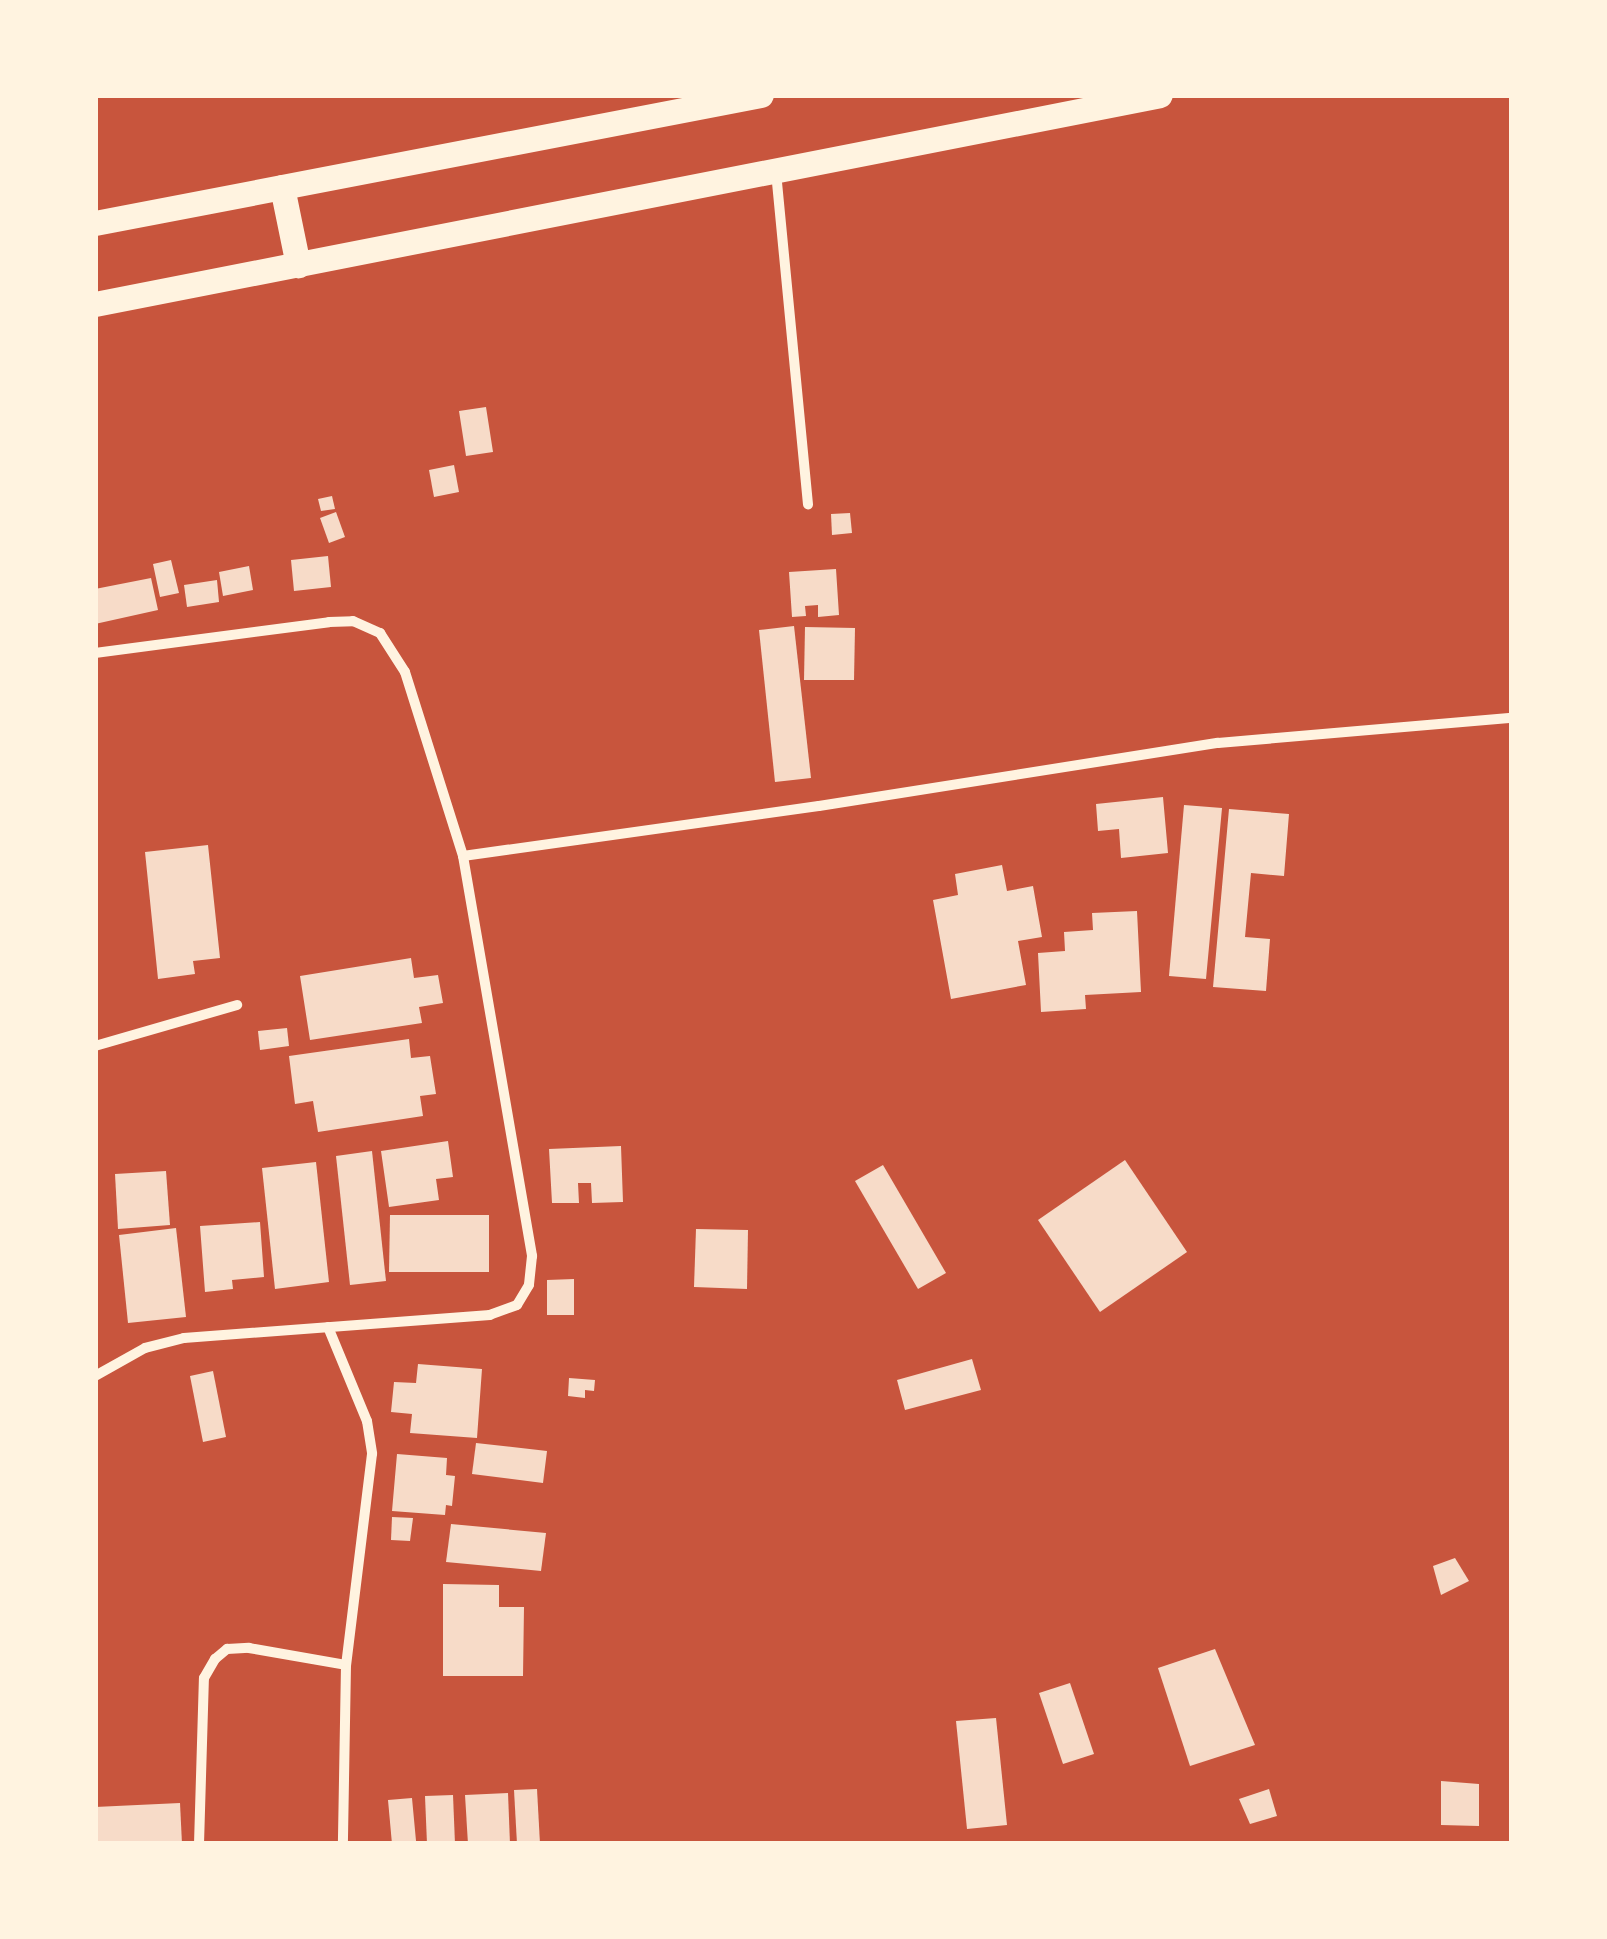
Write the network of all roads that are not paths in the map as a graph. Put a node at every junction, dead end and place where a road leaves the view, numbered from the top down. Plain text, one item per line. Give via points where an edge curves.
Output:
1 (760, 95) edge
2 (1160, 95) edge
3 (672, 104) edge
4 (776, 170) junction
5 (282, 187) junction
6 (95, 224) edge
7 (298, 265) junction
8 (95, 304) edge
9 (808, 504) dead end
10 (95, 653) edge
11 (1512, 718) edge
12 (462, 856) junction
13 (238, 1005) dead end
14 (95, 1046) edge
15 (328, 1327) junction
16 (95, 1376) edge
17 (346, 1664) junction
18 (199, 1844) edge
19 (343, 1844) edge

1 - 3 main road
2 - 4 main road
3 - 5 main road
4 - 7 main road
4 - 9 street
5 - 6 main road
5 - 7 main road
7 - 8 main road
10 - 12 street via 329,622 353,621 380,633 405,672
11 - 12 street via 1218,743
12 - 15 street via 532,1256 529,1285 517,1305 490,1315
13 - 14 street
15 - 16 street via 184,1338 145,1348
15 - 17 street via 367,1421 372,1454
17 - 18 street via 249,1648 228,1649 215,1659 204,1678
17 - 19 street

